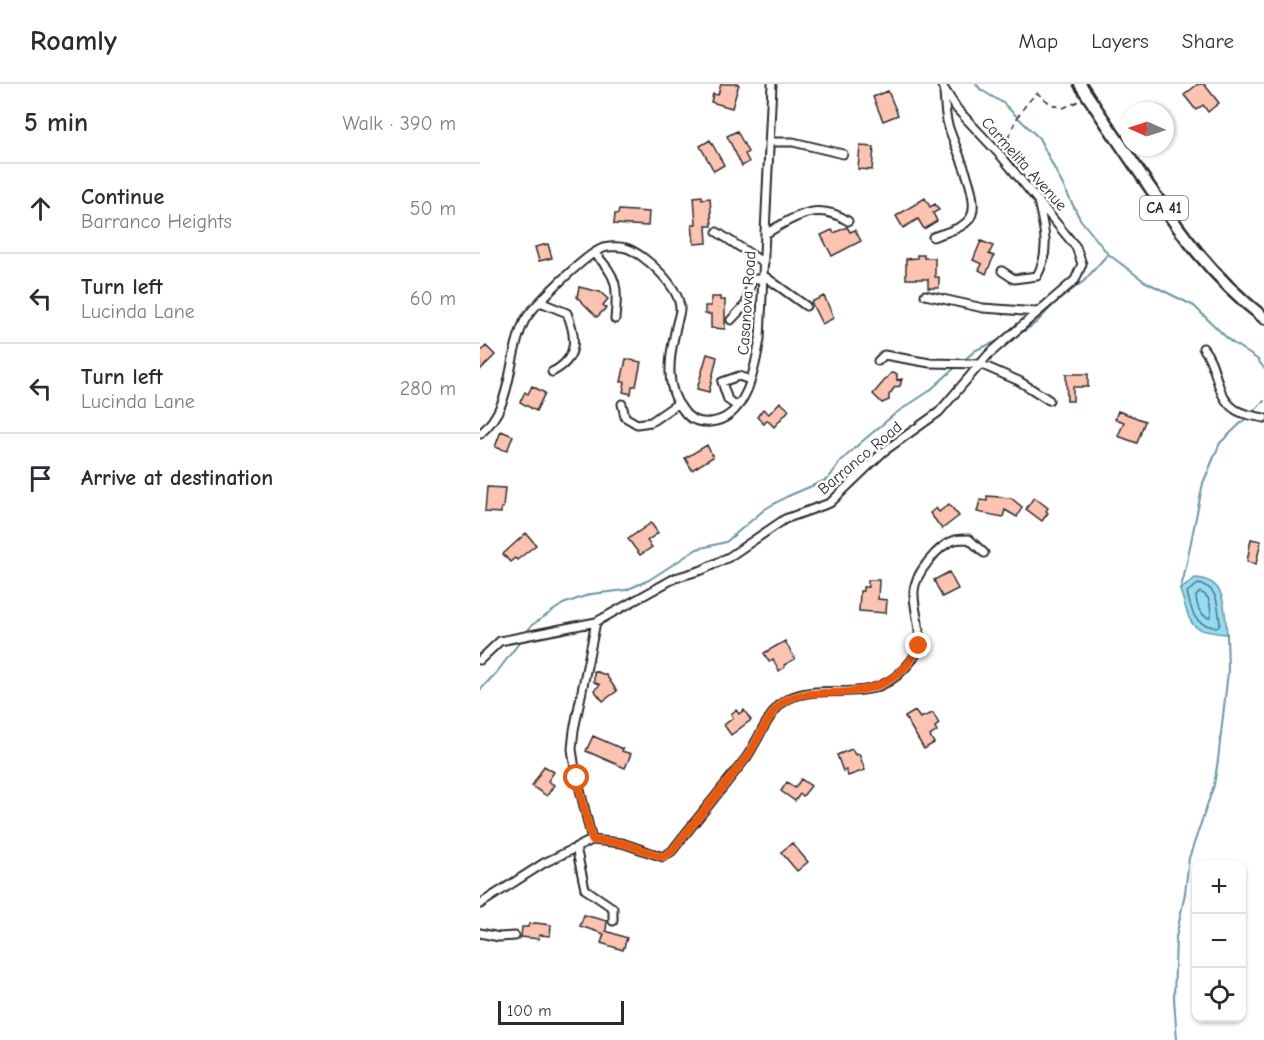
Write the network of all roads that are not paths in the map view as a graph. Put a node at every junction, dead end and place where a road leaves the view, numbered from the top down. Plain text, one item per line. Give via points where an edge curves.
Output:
1 (772, 84) edge
2 (1080, 84) edge
3 (942, 87) edge
4 (769, 142) junction
5 (843, 154) dead end
6 (1037, 199) junction
7 (848, 221) dead end
8 (717, 232) dead end
9 (765, 234) junction
10 (933, 237) dead end
11 (594, 253) junction
12 (764, 262) junction
13 (1082, 264) joint
14 (1002, 271) dead end
15 (763, 277) junction
16 (926, 295) dead end
17 (540, 302) junction
18 (806, 306) dead end
19 (1038, 312) junction
20 (1264, 318) edge
21 (615, 319) dead end
22 (731, 320) dead end
23 (1203, 348) dead end
24 (878, 361) dead end
25 (980, 364) junction
26 (552, 372) dead end
27 (750, 380) junction
28 (1049, 400) dead end
29 (622, 404) dead end
30 (677, 404) junction
31 (737, 406) junction
32 (1264, 418) edge
33 (480, 434) edge
34 (984, 553) dead end
35 (596, 622) junction
36 (480, 660) edge
37 (592, 840) junction
38 (576, 847) junction
39 (480, 904) edge
40 (613, 921) dead end
41 (480, 933) edge
42 (515, 936) dead end

1 - 4 street, Casanova Road
2 - 20 main road, CA 41 / CA 41 via 1186,240 1214,274
3 - 6 street, Carmelita Avenue
3 - 10 street via 947,124 964,164 972,215 964,225
4 - 5 street via 793,142
4 - 9 street, Casanova Road
6 - 13 street, Carmelita Avenue via 1076,247
6 - 14 street via 1045,235 1044,262 1037,276 1014,279
7 - 9 street via 816,211 799,215
8 - 12 street
9 - 12 street, Casanova Road
11 - 17 street
11 - 21 street via 609,268 617,292
11 - 30 street via 601,248 621,246 634,250 678,297 680,309 669,369
12 - 15 street, Casanova Road
13 - 19 street, Barranco Road via 1075,280
15 - 18 street
15 - 22 street via 752,279 746,304
15 - 27 street, Casanova Road via 760,339
16 - 19 street via 983,308
17 - 26 street via 567,313 574,329 572,353 563,367
17 - 33 street via 524,322 507,393
19 - 25 street, Barranco Road
23 - 32 street via 1224,400 1238,411
24 - 25 street via 885,355 930,363
25 - 28 street
25 - 35 street, Barranco Road via 939,412 883,452 830,503 785,519 729,557 675,578
27 - 31 street, Casanova Road
27 - 31 street via 739,376 722,382 728,400
29 - 30 street via 625,417 637,424 651,422
30 - 31 street via 699,422 717,421 732,414
34 - 37 street via 969,539 954,540 933,555 917,578 914,592 919,646 912,660 879,686 849,693 801,694 786,700 672,851 663,857 622,843
35 - 36 street, Barranco Road via 500,641
35 - 37 street via 572,749
37 - 38 street
38 - 39 street via 544,862
38 - 40 street via 585,889 613,908
41 - 42 street

